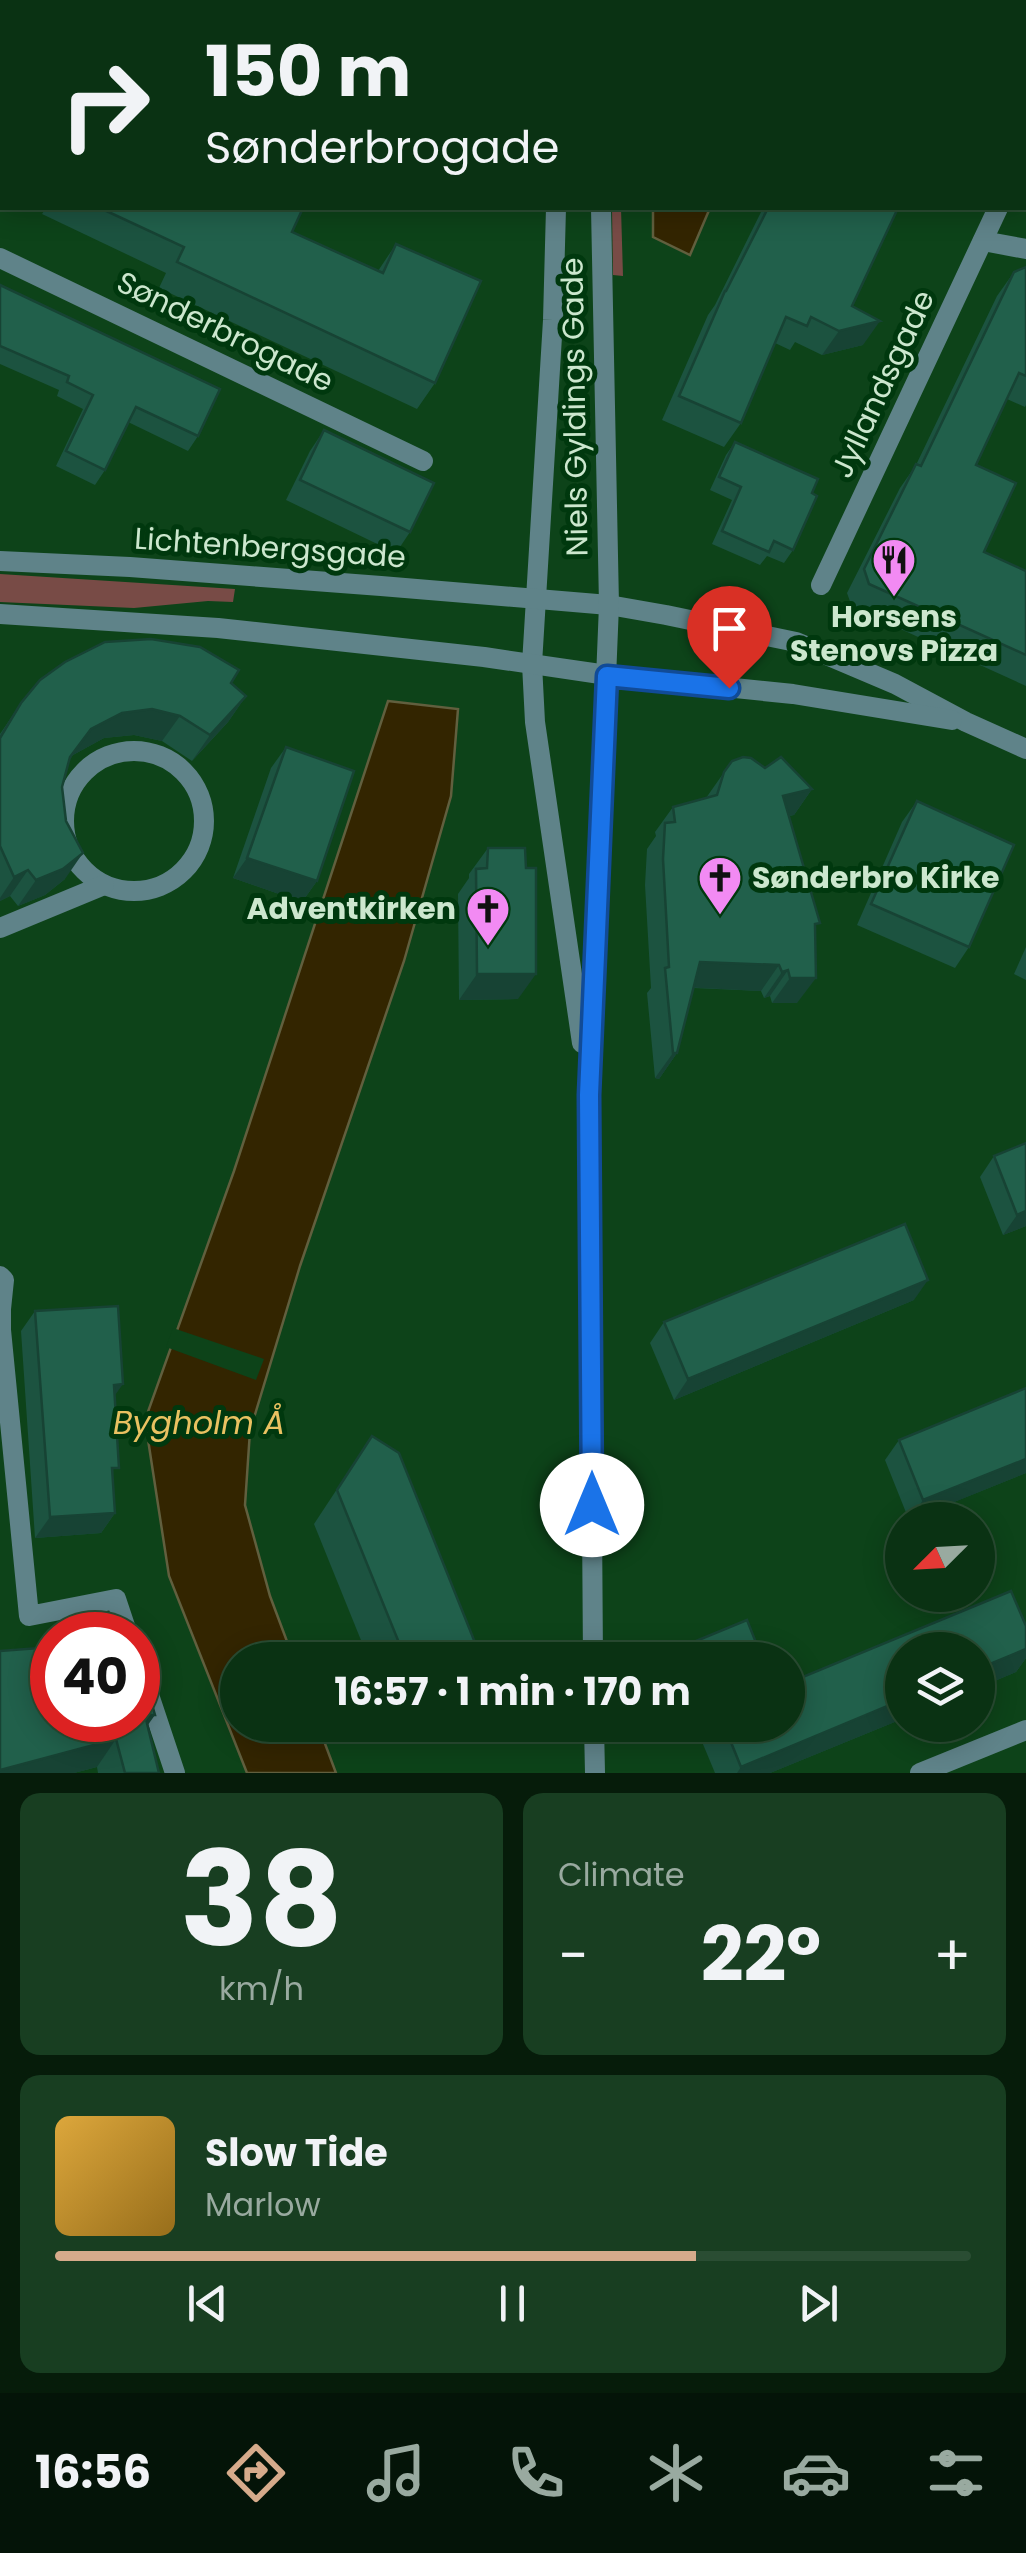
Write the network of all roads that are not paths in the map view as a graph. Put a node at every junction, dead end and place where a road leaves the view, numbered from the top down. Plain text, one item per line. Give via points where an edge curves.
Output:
1 (556, 210) edge
2 (601, 210) edge
3 (997, 210) edge
4 (983, 241) junction
5 (1026, 249) edge
6 (0, 258) edge
7 (423, 461) dead end
8 (0, 561) edge
9 (821, 585) dead end
10 (535, 599) junction
11 (609, 605) junction
12 (0, 614) edge
13 (532, 664) junction
14 (607, 676) junction
15 (966, 722) junction
16 (1026, 750) edge
17 (104, 885) junction
18 (0, 928) edge
19 (589, 1095) junction
20 (0, 1276) edge
21 (49, 1612) edge
22 (120, 1612) edge
23 (30, 1616) edge
24 (593, 1642) edge
25 (160, 1728) edge
26 (1026, 1730) edge
27 (594, 1742) edge
28 (175, 1773) edge
29 (595, 1773) edge
30 (920, 1773) edge

1 - 10 street, Niels Gyldings Gade
2 - 11 street, Niels Gyldings Gade
3 - 4 street, Jyllandsgade
4 - 5 street
4 - 9 street, Jyllandsgade
6 - 7 street, Sønderbrogade
8 - 10 street, Lichtenbergsgade
10 - 11 street, Lichtenbergsgade
10 - 13 street, Niels Gyldings Gade
11 - 14 street, Niels Gyldings Gade
11 - 15 street via 796,642
12 - 13 street via 218,628
13 - 14 street
13 - 19 street, Niels Gyldings Gade
14 - 15 street via 792,694
14 - 19 street, Niels Gyldings Gade
15 - 16 street
17 - 17 street via 148,890 183,872 194,857 204,817 199,796 162,756 123,751 104,757 72,788 64,834 86,873
17 - 18 street
19 - 24 street
20 - 23 street
21 - 22 street via 116,1599
25 - 28 street
26 - 30 street
27 - 29 street

